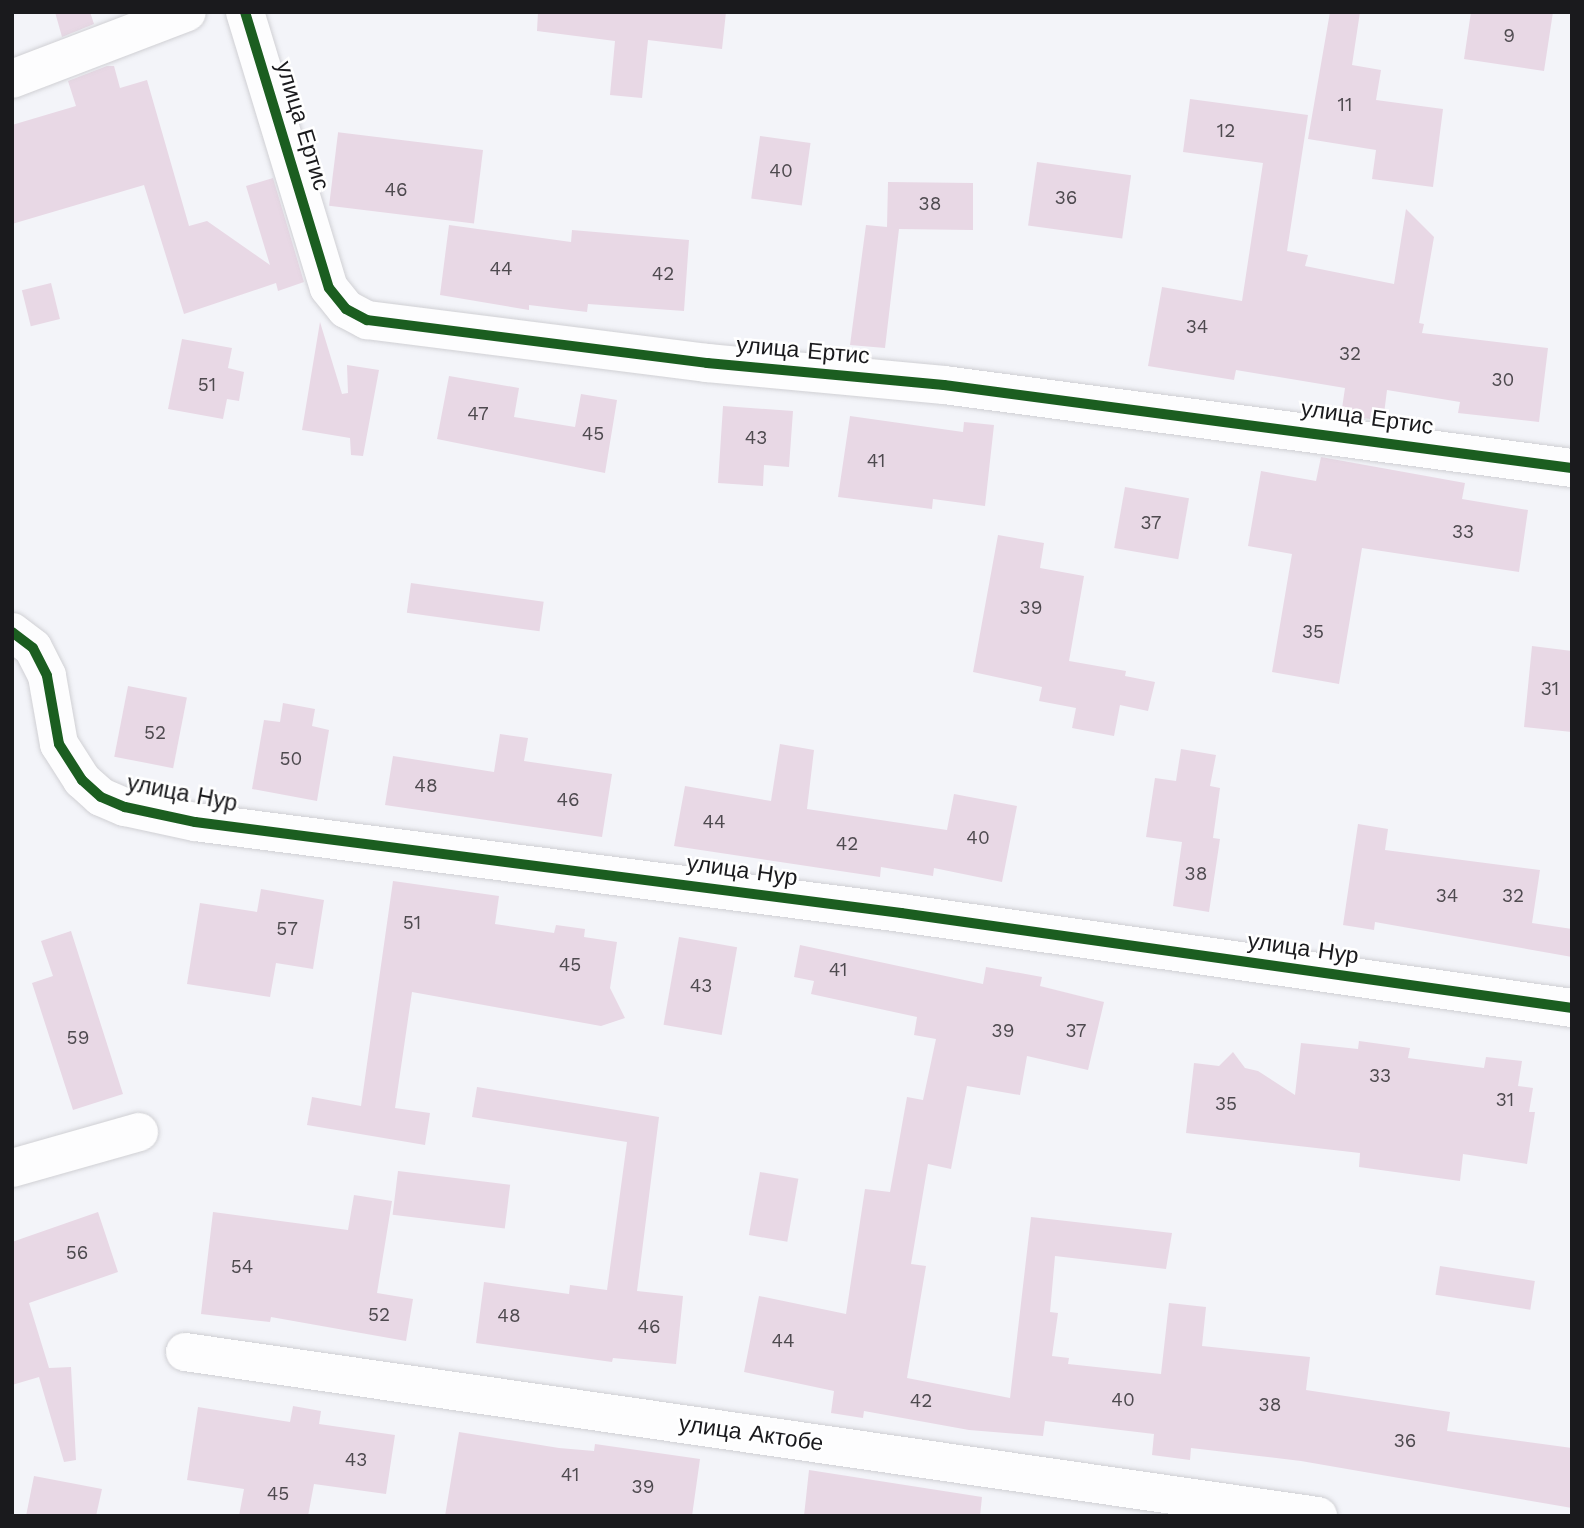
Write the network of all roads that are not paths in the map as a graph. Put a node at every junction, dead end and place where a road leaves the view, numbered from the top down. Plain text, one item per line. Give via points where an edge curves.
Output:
1 (187, 12) edge
2 (245, 12) edge
3 (12, 79) edge
4 (1572, 468) edge
5 (12, 632) edge
6 (1572, 1008) edge
7 (139, 1132) dead end
8 (12, 1168) edge
9 (185, 1352) dead end
10 (1318, 1516) edge

1 - 3 street
2 - 4 street, улица Ертис via 329,288 346,309 367,320 707,363 957,387
5 - 6 street, улица Нур via 33,648 47,676 59,744 82,780 101,797 125,807 195,822
7 - 8 street
9 - 10 street, улица Актобе

